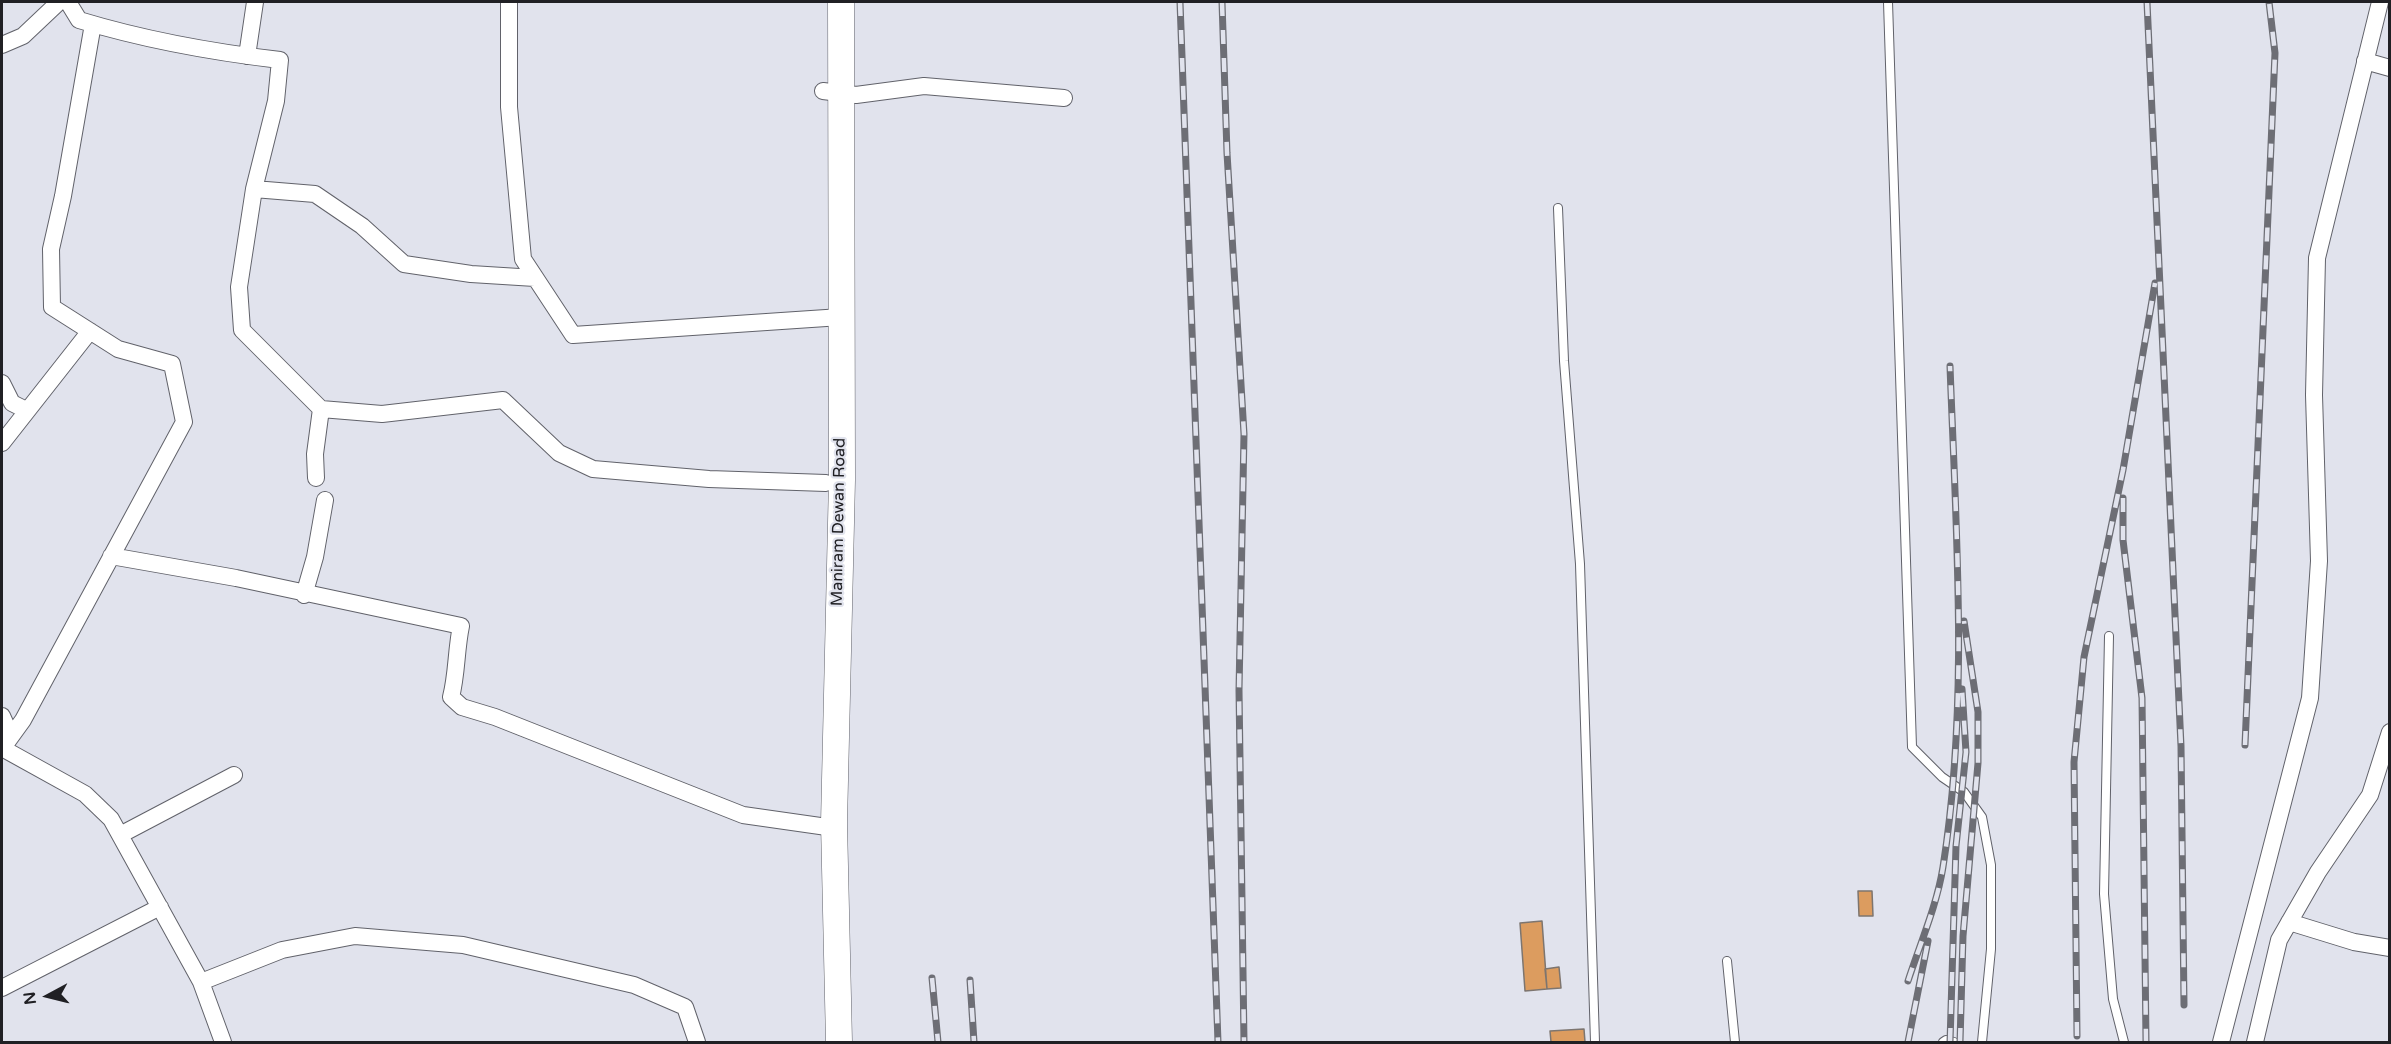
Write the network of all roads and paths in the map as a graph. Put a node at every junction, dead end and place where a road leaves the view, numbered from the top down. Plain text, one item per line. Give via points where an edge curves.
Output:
1 (59, 2) edge
2 (68, 2) edge
3 (255, 2) edge
4 (509, 2) edge
5 (825, 2) edge
6 (841, 2) edge
7 (1888, 2) edge
8 (2380, 2) edge
9 (93, 24) junction
10 (2, 45) edge
11 (248, 56) junction
12 (2365, 61) junction
13 (2390, 68) edge
14 (831, 92) junction
15 (1064, 98) dead end
16 (254, 189) junction
17 (1558, 208) dead end
18 (535, 278) junction
19 (833, 319) junction
20 (90, 331) junction
21 (2, 383) edge
22 (321, 409) junction
23 (26, 410) junction
24 (2, 443) edge
25 (316, 478) dead end
26 (826, 483) junction
27 (325, 500) dead end
28 (111, 556) junction
29 (304, 595) junction
30 (2109, 636) dead end
31 (828, 692) junction
32 (2, 716) edge
33 (2390, 732) edge
34 (5, 744) edge
35 (234, 775) dead end
36 (826, 827) junction
37 (120, 836) junction
38 (160, 908) junction
39 (2289, 922) junction
40 (2390, 948) edge
41 (1727, 962) dead end
42 (201, 982) junction
43 (2, 988) edge
44 (223, 1042) edge
45 (697, 1042) edge
46 (824, 1042) edge
47 (839, 1042) edge
48 (1595, 1042) edge
49 (1735, 1042) edge
50 (1943, 1042) edge
51 (1954, 1042) edge
52 (1982, 1042) edge
53 (2124, 1042) edge
54 (2221, 1042) edge
55 (2255, 1042) edge

1 - 10 street via 23,36
2 - 9 street via 79,20
3 - 11 street
4 - 18 street via 509,107 523,259
5 - 14 main road, Maniram Dewan Road
6 - 14 main road, Maniram Dewan Road
7 - 52 lane via 1912,747 1942,777 1964,792 1982,817 1991,865 1991,950
8 - 12 street
9 - 11 street via 207,52
9 - 20 street via 51,249 52,307
11 - 16 street via 280,60 276,101
12 - 13 street
12 - 54 street via 2317,258 2314,395 2319,561 2310,699
14 - 15 street via 856,95 924,86
14 - 19 main road, Maniram Dewan Road
16 - 18 street via 315,194 362,226 404,264
16 - 22 street via 239,287 242,330
17 - 48 lane via 1564,361 1580,564
18 - 19 street via 573,335
19 - 26 main road, Maniram Dewan Road
19 - 31 main road, Maniram Dewan Road via 842,480
20 - 23 street
20 - 28 street via 118,349 172,364 184,422
21 - 23 street via 12,403
22 - 25 street
22 - 26 street via 382,414 503,400 559,453 593,469 709,479
23 - 24 street
26 - 31 main road, Maniram Dewan Road
27 - 29 street
28 - 29 street via 236,578
28 - 34 street via 23,720
29 - 36 street via 461,626 451,697 462,707 743,815
30 - 53 lane via 2104,894 2113,999
31 - 36 main road, Maniram Dewan Road
32 - 34 street
33 - 39 street via 2370,795
34 - 37 street via 85,794 111,819
35 - 37 street
36 - 46 main road, Maniram Dewan Road
36 - 47 main road, Maniram Dewan Road
37 - 38 street
38 - 42 street
38 - 43 street
39 - 40 street via 2354,942
39 - 55 street via 2279,940
41 - 49 lane
42 - 44 street
42 - 45 street via 282,950 355,936 463,945 634,985 685,1007
50 - 51 lane

